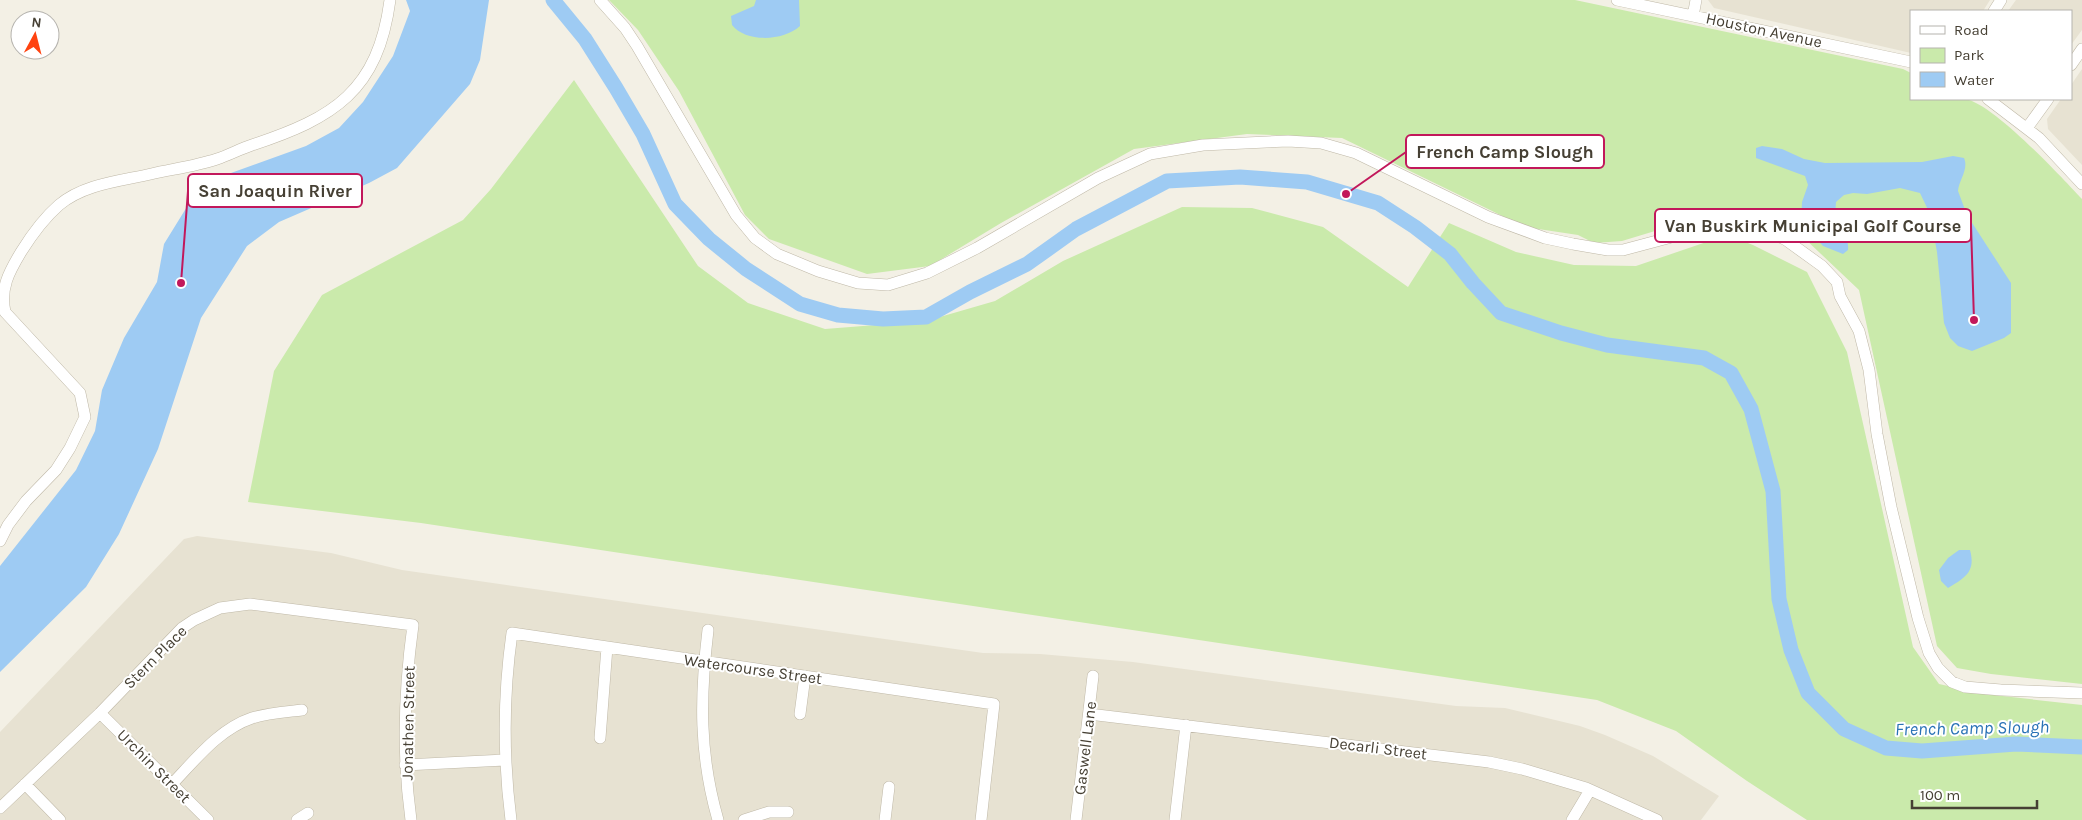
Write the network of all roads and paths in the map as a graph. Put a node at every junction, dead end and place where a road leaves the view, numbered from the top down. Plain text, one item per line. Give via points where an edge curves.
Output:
1 (390, 0) edge
2 (600, 0) edge
3 (1617, 0) edge
4 (1696, 0) edge
5 (1693, 16) junction
6 (2082, 49) edge
7 (1910, 62) edge
8 (2072, 64) edge
9 (1989, 100) edge
10 (2047, 100) edge
11 (2027, 128) junction
12 (2082, 184) edge
13 (0, 541) edge
14 (413, 625) joint
15 (708, 630) dead end
16 (607, 647) junction
17 (704, 661) junction
18 (805, 676) junction
19 (1093, 676) dead end
20 (2082, 693) edge
21 (302, 710) dead end
22 (100, 713) junction
23 (800, 714) dead end
24 (1089, 714) junction
25 (1186, 725) junction
26 (600, 738) dead end
27 (505, 760) junction
28 (405, 765) junction
29 (25, 784) junction
30 (172, 784) junction
31 (889, 787) dead end
32 (1590, 790) junction
33 (0, 808) edge
34 (788, 812) dead end
35 (308, 813) dead end
36 (60, 820) edge
37 (208, 820) edge
38 (297, 820) edge
39 (411, 820) edge
40 (511, 820) edge
41 (718, 820) edge
42 (744, 820) edge
43 (885, 820) edge
44 (981, 820) edge
45 (1076, 820) edge
46 (1175, 820) edge
47 (1572, 820) edge
48 (1657, 820) edge

1 - 13 street via 375,58 356,88 335,109 216,160 83,191 59,205 30,236 3,286 5,312 80,393 85,417 56,470 26,501
2 - 20 street via 637,46 748,231 777,254 864,284 895,284 927,274 1098,178 1150,154 1188,147 1261,141 1310,141 1332,145 1378,162 1488,217 1545,238 1573,244 1623,250 1707,224 1729,221 1766,229 1795,245 1837,282 1840,296 1859,331 1869,370 1878,442 1891,507 1918,618 1929,653 1938,668 1952,682 1965,687
3 - 5 street, Houston Avenue
4 - 5 street
5 - 7 street, Houston Avenue
6 - 8 street
9 - 11 street
10 - 11 street
11 - 12 street
14 - 22 street, Stern Place via 265,605 220,608 182,628
14 - 28 street, Jonathen Street via 405,698
15 - 17 street
16 - 17 street, Watercourse Street
16 - 26 street
16 - 27 street, Watercourse Street via 512,633 505,699
17 - 18 street, Watercourse Street
17 - 41 street via 703,747
18 - 23 street
18 - 44 street, Watercourse Street via 994,704
19 - 24 street, Gaswell Lane
21 - 30 street via 263,715 238,724 215,740
22 - 29 street, Stern Place
22 - 30 street, Urchin Street
24 - 25 street, Decarli Street
24 - 45 street, Gaswell Lane
25 - 32 street, Decarli Street via 1470,759 1522,769
25 - 46 street
27 - 28 street
27 - 40 street
28 - 39 street, Jonathen Street
29 - 33 street, Stern Place
29 - 36 street
30 - 37 street, Urchin Street
31 - 43 street
32 - 47 street
32 - 48 street, Decarli Street
34 - 42 street via 769,812
35 - 38 street

